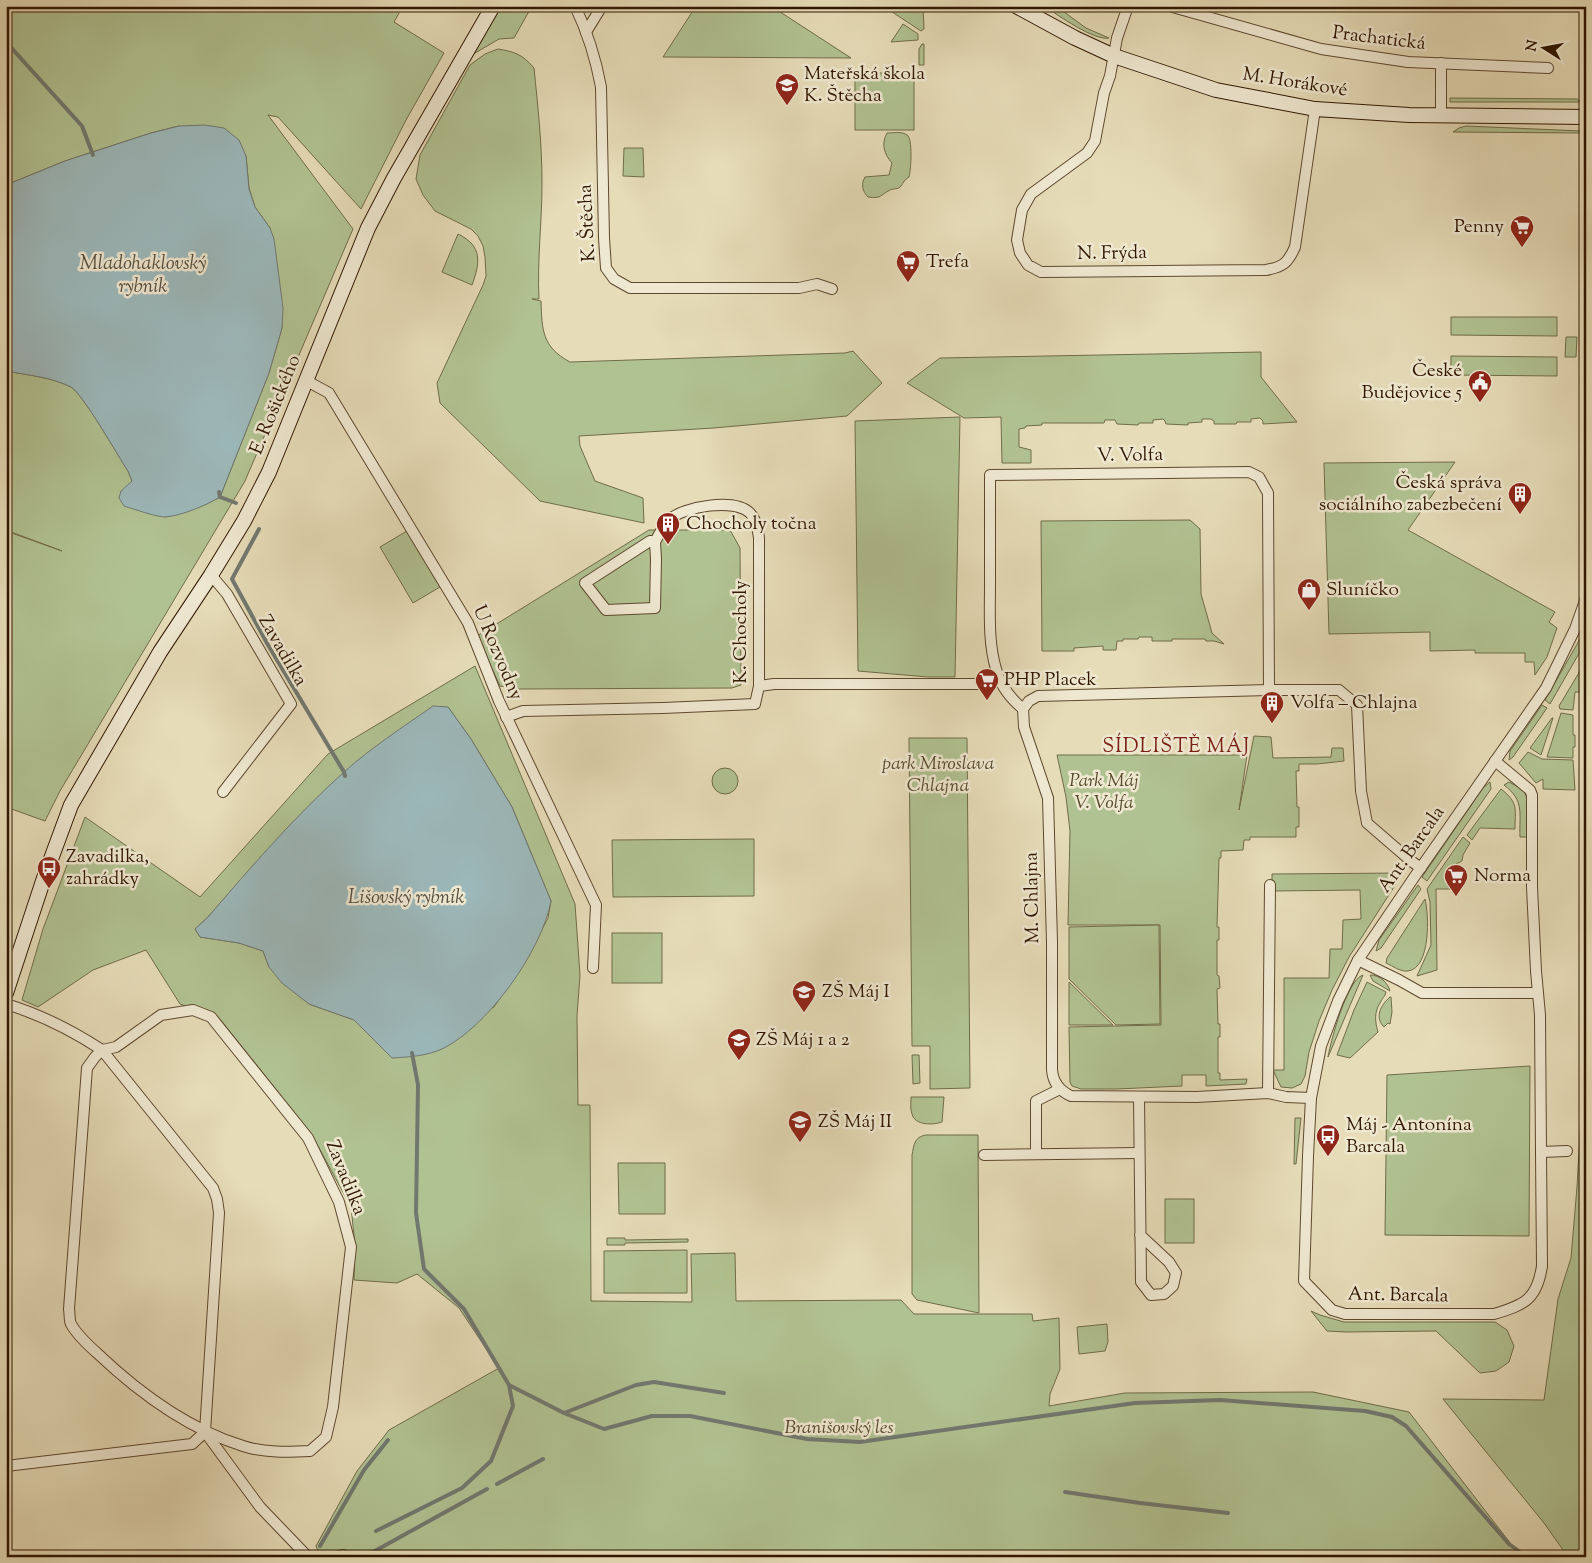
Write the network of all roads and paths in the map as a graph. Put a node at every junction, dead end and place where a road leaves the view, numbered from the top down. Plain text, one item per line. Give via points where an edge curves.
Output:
1 (493, 6) edge
2 (575, 6) edge
3 (602, 6) edge
4 (1016, 6) edge
5 (1128, 6) edge
6 (1169, 6) edge
7 (586, 32) junction
8 (1114, 56) junction
9 (1441, 63) junction
10 (1548, 68) dead end
11 (1315, 108) junction
12 (1441, 116) junction
13 (1586, 117) edge
14 (832, 289) dead end
15 (307, 381) junction
16 (655, 542) junction
17 (211, 575) junction
18 (1586, 598) edge
19 (999, 679) junction
20 (759, 686) junction
21 (1269, 690) junction
22 (1023, 709) junction
23 (506, 717) junction
24 (1495, 761) junction
25 (223, 792) dead end
26 (1421, 868) junction
27 (1270, 885) dead end
28 (1358, 960) junction
29 (593, 968) dead end
30 (6, 993) edge
31 (1538, 993) junction
32 (6, 1004) edge
33 (102, 1050) junction
34 (1060, 1089) junction
35 (1268, 1093) junction
36 (1138, 1097) junction
37 (1311, 1098) junction
38 (1567, 1151) dead end
39 (1541, 1152) junction
40 (1139, 1153) junction
41 (1036, 1154) junction
42 (984, 1155) dead end
43 (1140, 1235) junction
44 (205, 1432) junction
45 (6, 1466) edge
46 (308, 1557) edge

1 - 15 street, E. Rošického via 368,228
2 - 7 street, K. Štěcha
3 - 7 street
4 - 8 street, M. Horákové
5 - 8 street
6 - 9 street, Prachatická via 1321,49 1408,62
7 - 14 street, K. Štěcha via 601,86 606,268 614,279 630,288 799,288 817,284
8 - 11 street, M. Horákové via 1216,90
8 - 11 street, N. Frýda via 1095,141 1087,153 1031,194 1022,210 1017,240 1020,253 1028,265 1041,272 1279,268 1290,259 1295,247
9 - 10 street, Prachatická
9 - 12 street, Prachatická
11 - 12 street, M. Horákové
12 - 13 street, M. Horákové
15 - 17 street, E. Rošického via 269,472
15 - 23 street, U Rozvodny via 329,394 468,624
16 - 16 street via 650,541 585,583 606,610 655,608
16 - 20 street, K. Chocholy via 670,518 691,509 722,505 749,512 759,538
17 - 25 street, Zavadilka via 227,594 291,704
17 - 30 street, E. Rošického via 160,652 71,805
18 - 24 street, Ant. Barcala via 1575,629 1546,688
19 - 20 street via 982,684
19 - 21 street, V. Volfa via 990,606 990,475 1249,472 1259,477 1268,493
19 - 22 street, V. Volfa
20 - 23 street, K. Chocholy via 755,704 524,711
21 - 22 street via 1038,696
21 - 26 street via 1339,690 1357,705 1361,791 1367,823
22 - 34 street, M. Chlajna via 1024,727 1048,798 1052,1070
23 - 29 street, U Rozvodny via 596,905
24 - 26 street, Ant. Barcala
24 - 31 street, Ant. Barcala via 1532,795 1532,888
26 - 28 street, Ant. Barcala
27 - 35 street
28 - 31 street via 1422,993
28 - 37 street, Ant. Barcala via 1321,1046
31 - 39 street, Ant. Barcala
32 - 33 street via 36,1015
33 - 44 street via 213,1188 217,1200 219,1213
33 - 44 street, Zavadilka via 88,1068 69,1309 71,1324 109,1365 147,1395
33 - 44 street, Zavadilka via 116,1047 161,1015 193,1010 211,1017 308,1138 339,1202 351,1247 333,1407 326,1437 310,1451 282,1453 244,1447
34 - 36 street via 1071,1096
34 - 41 street via 1036,1101
35 - 36 street
35 - 37 street
36 - 40 street
37 - 39 street, Ant. Barcala via 1304,1281 1332,1310 1344,1314 1494,1314 1517,1308 1532,1296 1540,1280 1542,1266
38 - 39 street
40 - 41 street
40 - 43 street
41 - 42 street
43 - 43 street via 1141,1282 1151,1295 1164,1294 1173,1286 1176,1273
44 - 45 street via 192,1444
44 - 46 street, Zavadilka via 260,1507

